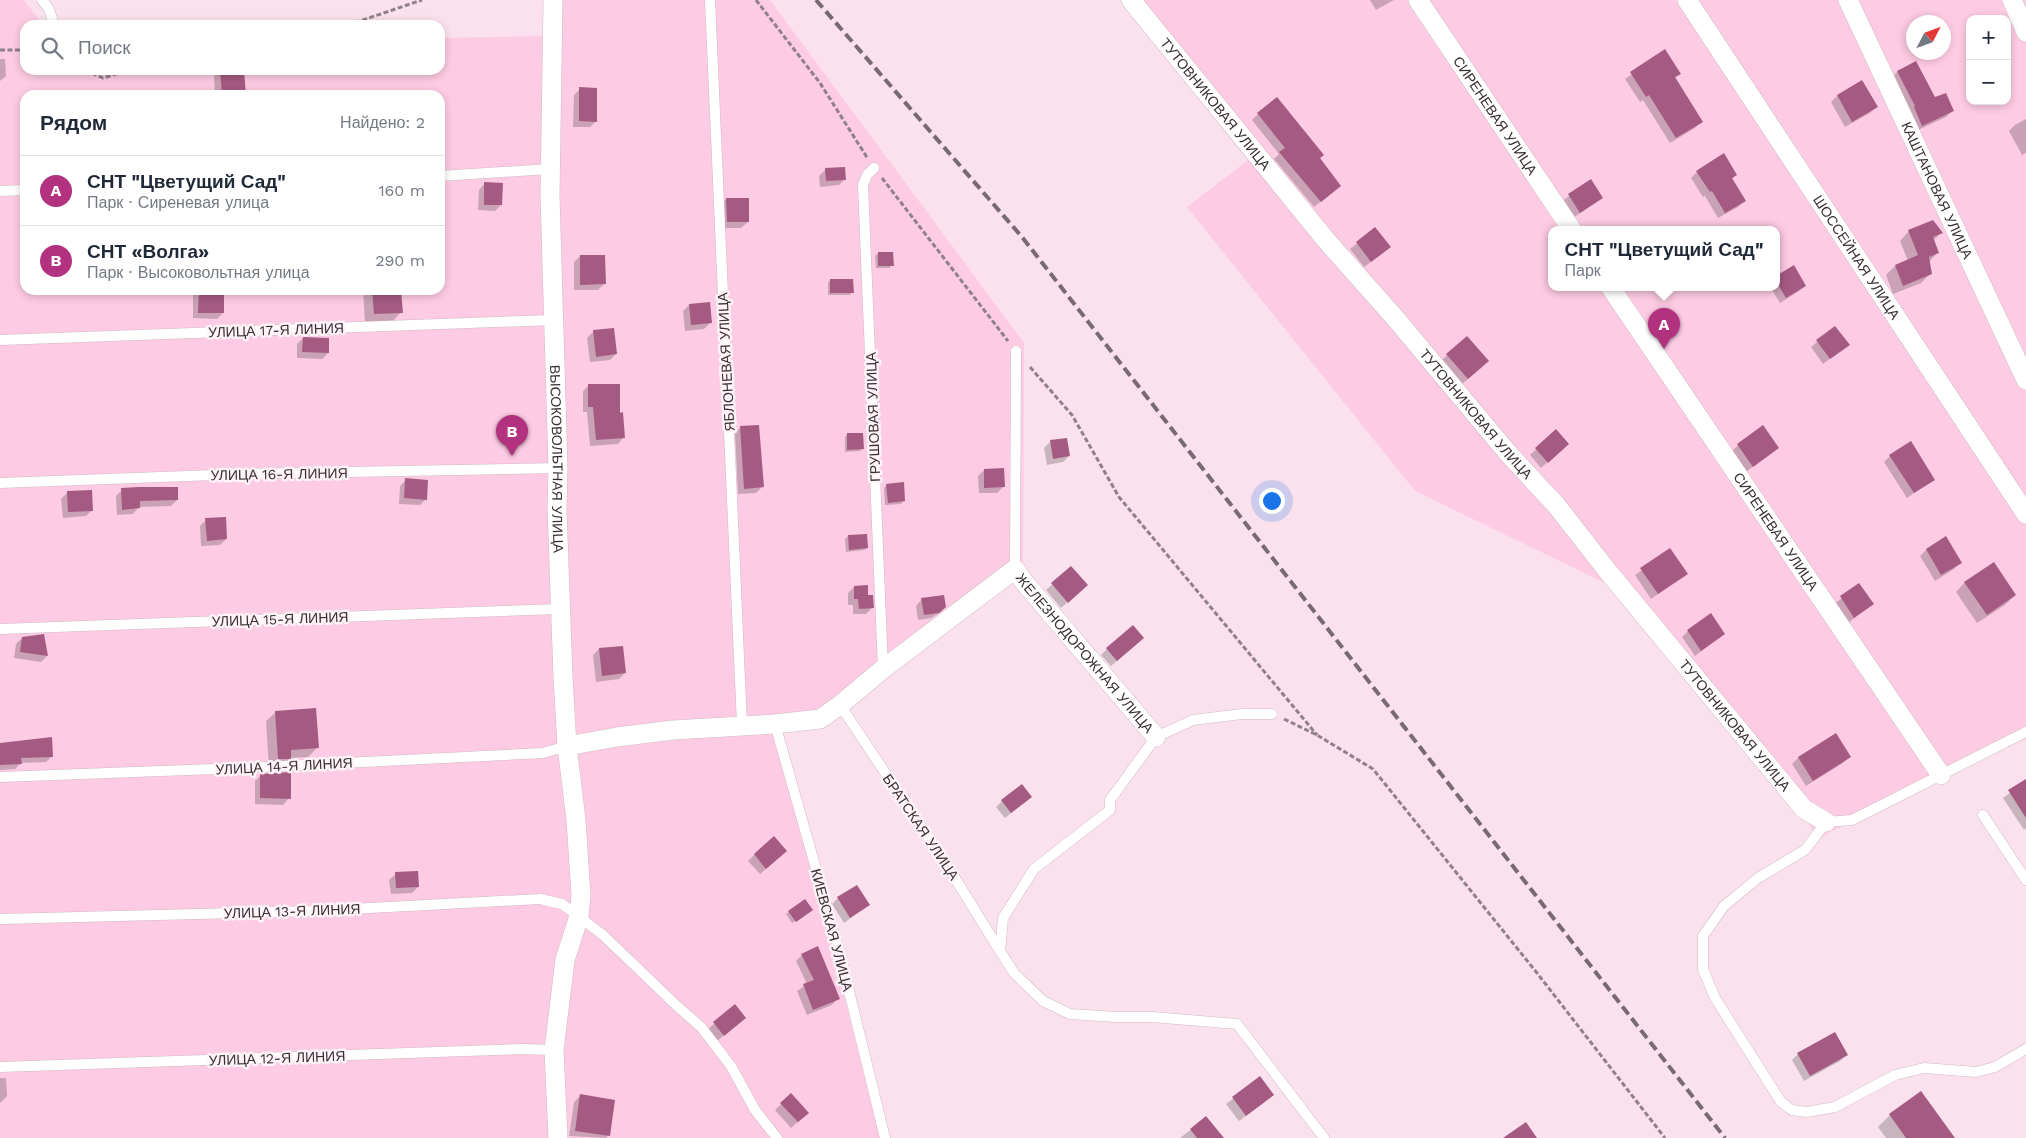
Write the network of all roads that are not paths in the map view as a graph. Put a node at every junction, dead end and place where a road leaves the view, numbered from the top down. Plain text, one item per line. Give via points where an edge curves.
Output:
1 (42, 0) edge
2 (553, 0) edge
3 (710, 0) edge
4 (1131, 0) edge
5 (1418, 0) edge
6 (1687, 0) edge
7 (1848, 0) edge
8 (2012, 0) edge
9 (52, 20) edge
10 (2026, 32) edge
11 (874, 168) road end
12 (550, 169) junction
13 (445, 176) edge
14 (20, 190) edge
15 (0, 191) edge
16 (1569, 226) edge
17 (1613, 291) edge
18 (553, 320) junction
19 (0, 340) edge
20 (1016, 351) road end
21 (2026, 380) edge
22 (558, 468) junction
23 (0, 483) edge
24 (2026, 514) edge
25 (1015, 569) junction
26 (560, 609) junction
27 (0, 629) edge
28 (883, 669) junction
29 (840, 706) junction
30 (1272, 714) road end
31 (775, 724) junction
32 (742, 725) junction
33 (2026, 732) edge
34 (1156, 737) junction
35 (567, 746) junction
36 (1941, 775) junction
37 (0, 777) edge
38 (1983, 814) dead end
39 (1826, 822) junction
40 (2026, 880) edge
41 (579, 916) junction
42 (0, 919) edge
43 (1000, 950) junction
44 (2026, 1048) edge
45 (554, 1050) junction
46 (0, 1067) edge
47 (558, 1138) edge
48 (777, 1138) edge
49 (885, 1138) edge
50 (1324, 1138) edge

1 - 9 lane
2 - 12 street, ВЫСОКОВОЛЬТНАЯ УЛИЦА
3 - 32 lane, ЯБЛОНЕВАЯ УЛИЦА
4 - 39 street, ТУТОВНИКОВАЯ УЛИЦА via 1326,240 1507,452 1556,504 1804,809
5 - 16 street, СИРЕНЕВАЯ УЛИЦА
6 - 24 street, ШОССЕЙНАЯ УЛИЦА
7 - 21 street, КАШТАНОВАЯ УЛИЦА
8 - 10 street
11 - 28 lane, ГРУШОВАЯ УЛИЦА via 863,185
12 - 13 lane
12 - 18 street, ВЫСОКОВОЛЬТНАЯ УЛИЦА
14 - 15 lane
17 - 36 street, СИРЕНЕВАЯ УЛИЦА
18 - 19 lane, УЛИЦА 17-Я ЛИНИЯ
18 - 22 street, ВЫСОКОВОЛЬТНАЯ УЛИЦА
20 - 25 lane
22 - 23 lane, УЛИЦА 16-Я ЛИНИЯ via 241,474
22 - 26 street, ВЫСОКОВОЛЬТНАЯ УЛИЦА
25 - 28 street
25 - 34 street, ЖЕЛЕЗНОДОРОЖНАЯ УЛИЦА
26 - 27 lane, УЛИЦА 15-Я ЛИНИЯ
26 - 35 street, ВЫСОКОВОЛЬТНАЯ УЛИЦА
28 - 29 street
29 - 31 street via 820,718
29 - 43 lane, БРАТСКАЯ УЛИЦА via 948,866
30 - 34 lane via 1193,720
31 - 32 street
31 - 49 lane, КИЕВСКАЯ УЛИЦА via 839,950
32 - 35 street via 617,737
33 - 36 lane
34 - 43 lane via 1110,800 1110,810 1034,869 1003,918
35 - 37 lane, УЛИЦА 14-Я ЛИНИЯ via 543,752
35 - 41 street, ВЫСОКОВОЛЬТНАЯ УЛИЦА via 581,880
36 - 39 lane via 1852,820
38 - 40 lane
39 - 44 lane via 1805,850 1758,878 1724,906 1704,936 1703,969 1715,998 1781,1102 1792,1110 1807,1112 1835,1107 1895,1076 1924,1068 1976,1072 1995,1067
41 - 42 lane, УЛИЦА 13-Я ЛИНИЯ via 562,904 540,899 314,911
41 - 45 street, ВЫСОКОВОЛЬТНАЯ УЛИЦА via 565,960
41 - 48 lane, УЛИЦА 13-Я ЛИНИЯ via 701,1026
43 - 50 lane, БРАТСКАЯ УЛИЦА via 1014,973 1043,1001 1070,1014 1236,1024
45 - 46 lane, УЛИЦА 12-Я ЛИНИЯ
45 - 47 street, ВЫСОКОВОЛЬТНАЯ УЛИЦА

